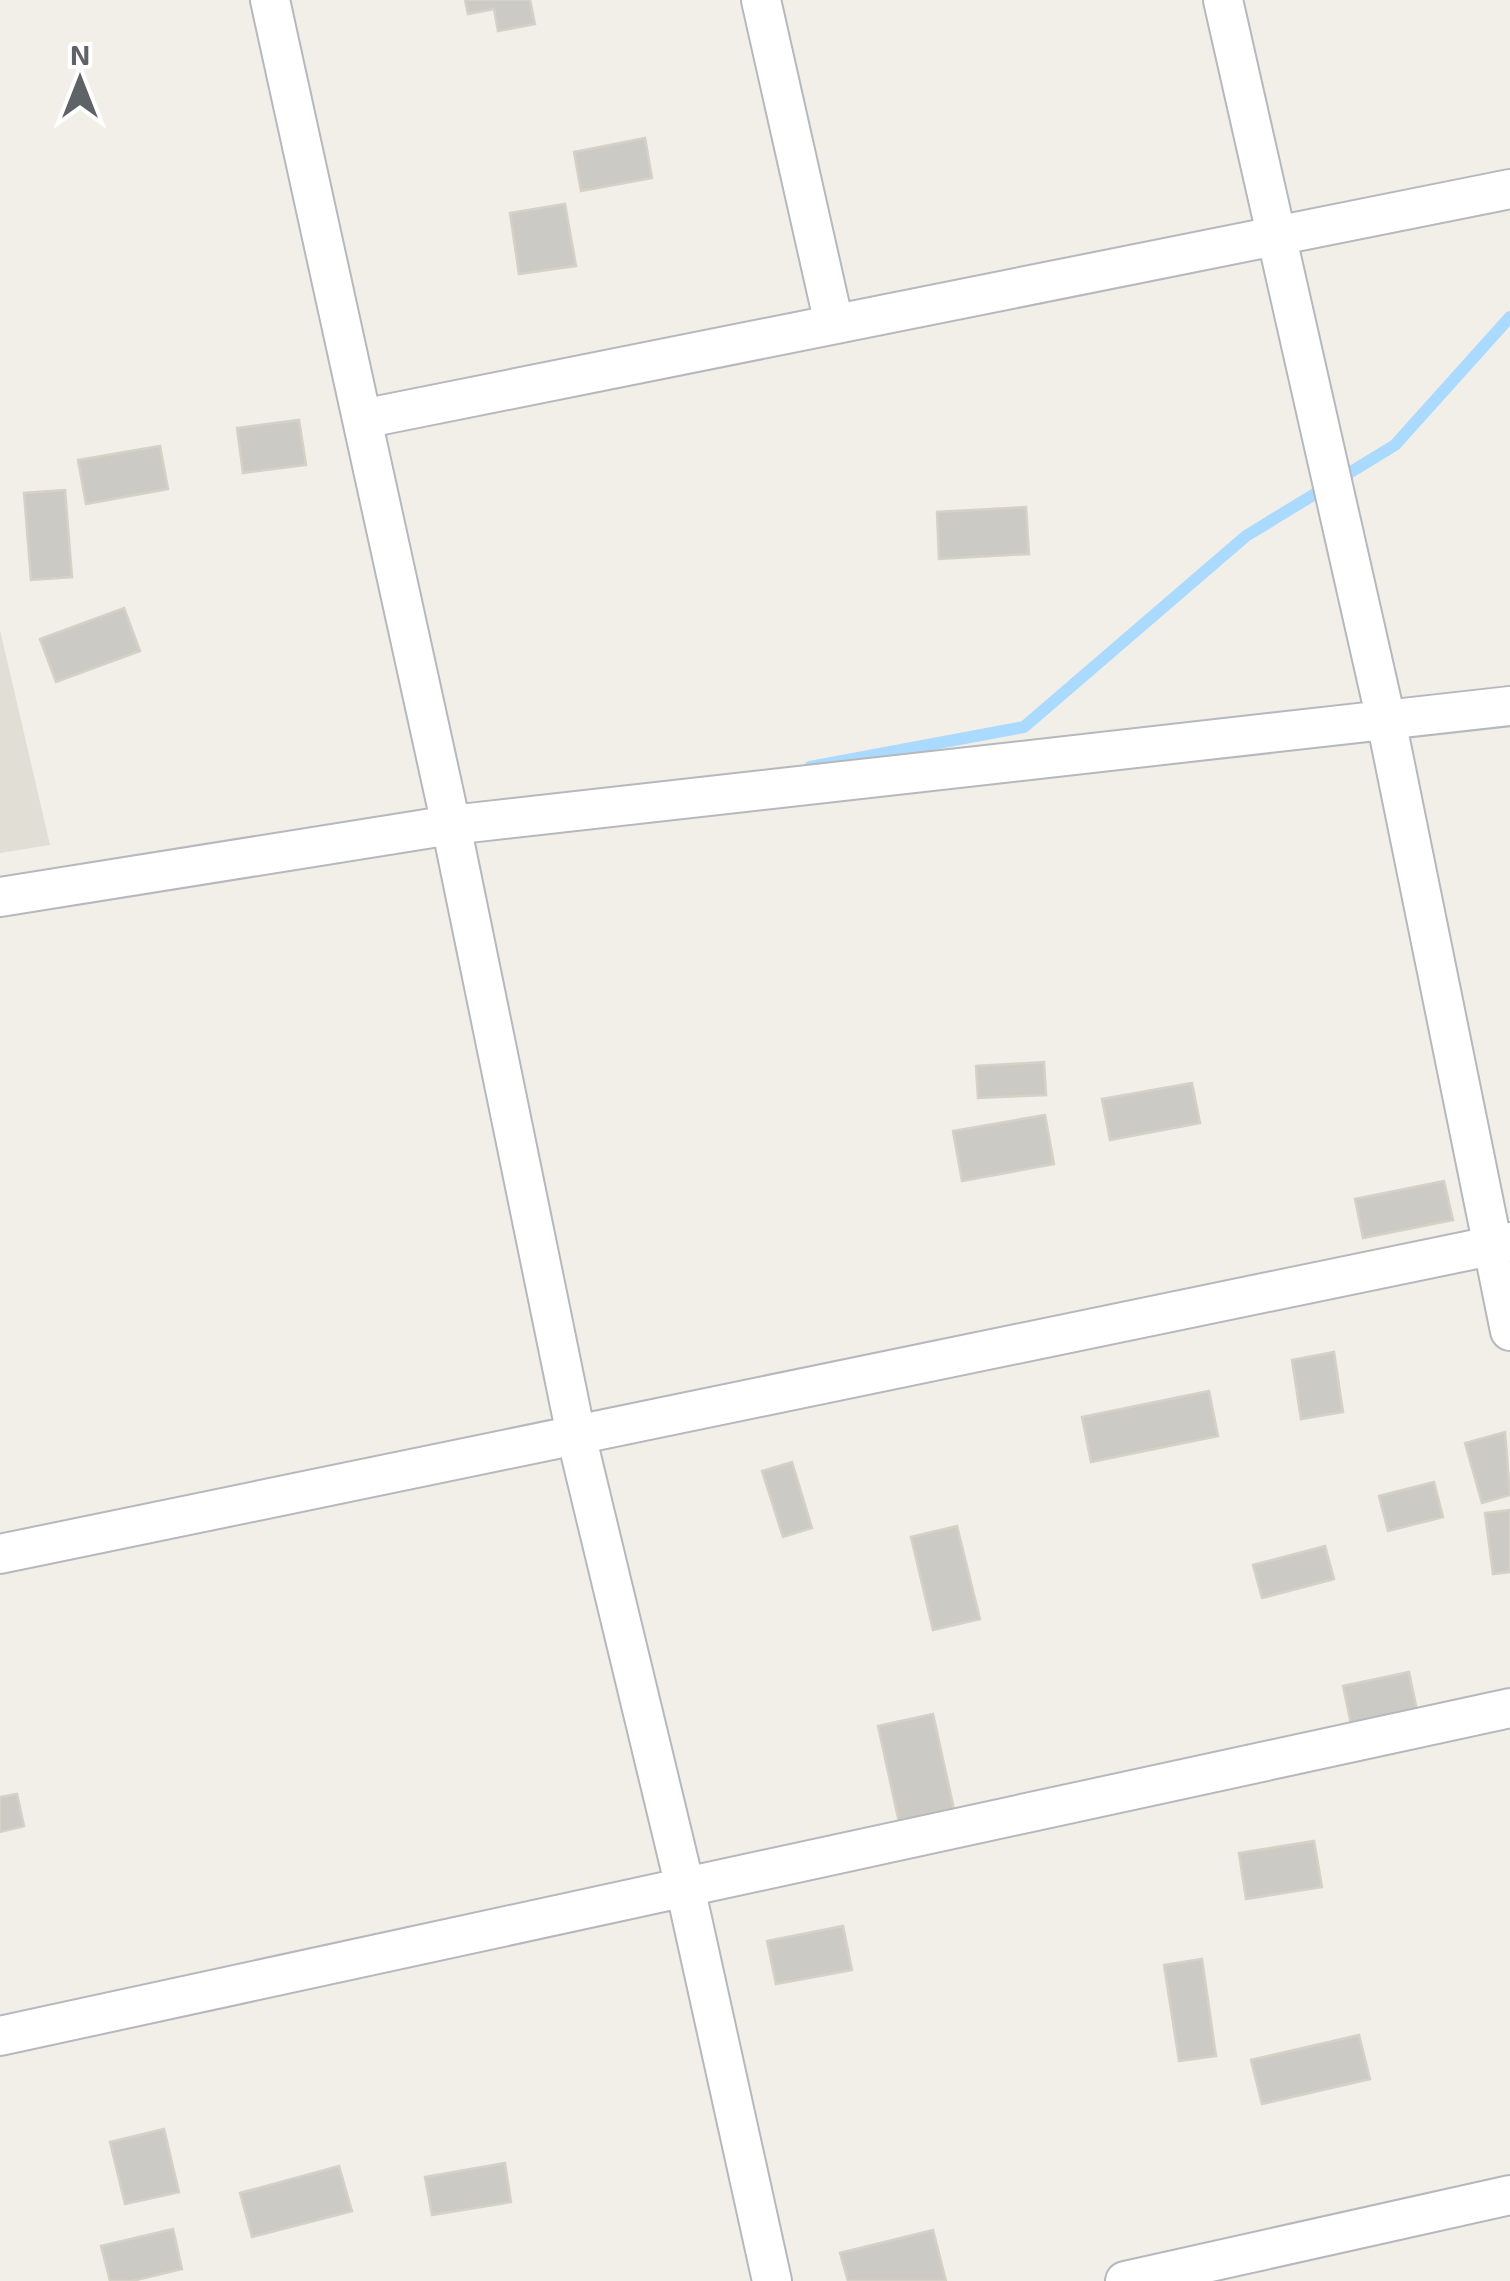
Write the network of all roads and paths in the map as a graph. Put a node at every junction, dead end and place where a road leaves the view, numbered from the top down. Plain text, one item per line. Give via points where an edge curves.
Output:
1 (270, 0) edge
2 (761, 0) edge
3 (1222, 0) edge
4 (1510, 189) edge
5 (1276, 236) junction
6 (834, 324) junction
7 (362, 419) junction
8 (1510, 706) edge
9 (1386, 720) junction
10 (451, 826) junction
11 (0, 897) edge
12 (1501, 1244) edge
13 (1510, 1331) edge
14 (576, 1435) junction
15 (0, 1554) edge
16 (1510, 1708) edge
17 (685, 1887) junction
18 (0, 2036) edge
19 (1510, 2195) edge
20 (772, 2281) edge
21 (1125, 2281) edge

1 - 7 street
2 - 6 street
3 - 5 street
4 - 5 street
5 - 6 street
5 - 9 street
6 - 7 street
7 - 10 street
8 - 9 street
9 - 10 street
9 - 12 street
10 - 11 street
10 - 14 street
12 - 13 street
12 - 14 street
14 - 15 street
14 - 17 street
16 - 17 street
17 - 18 street
17 - 20 street
19 - 21 street

